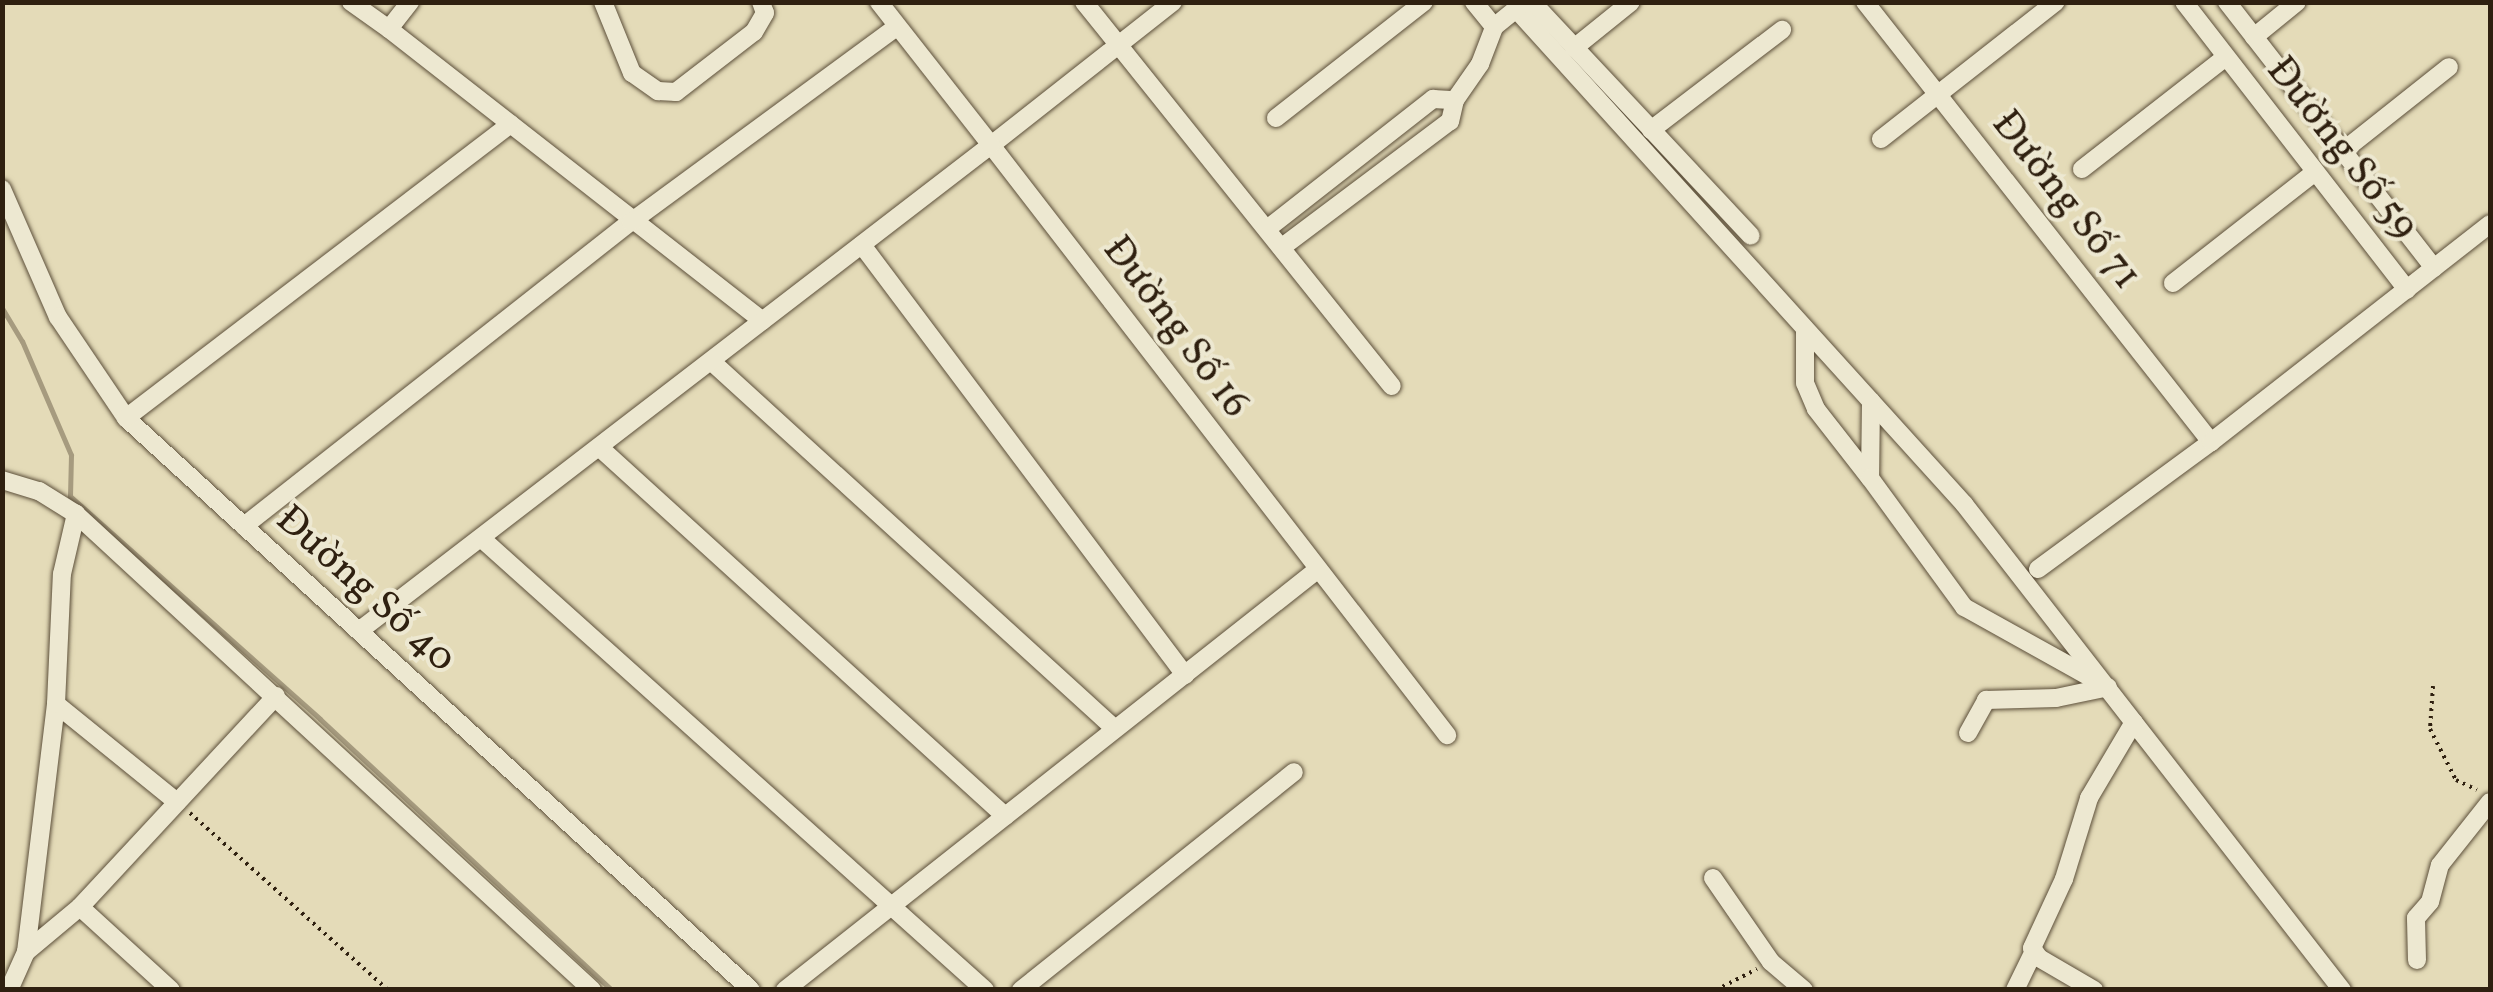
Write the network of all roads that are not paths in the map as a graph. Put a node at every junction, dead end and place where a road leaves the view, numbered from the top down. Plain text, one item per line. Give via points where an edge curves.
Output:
1 (351, 2) edge
2 (410, 2) edge
3 (603, 2) edge
4 (761, 2) edge
5 (879, 2) edge
6 (1084, 2) edge
7 (1173, 2) edge
8 (1424, 2) edge
9 (1474, 2) edge
10 (1560, 2) edge
11 (1631, 2) edge
12 (1865, 2) edge
13 (2056, 2) edge
14 (2184, 2) edge
15 (2227, 2) edge
16 (2297, 2) edge
17 (1529, 7) edge
18 (1494, 27) junction
19 (895, 28) junction
20 (389, 29) junction
21 (1782, 30) dead end
22 (2254, 37) junction
23 (1118, 45) junction
24 (1574, 48) junction
25 (2226, 57) junction
26 (2449, 67) dead end
27 (1937, 95) junction
28 (1455, 100) junction
29 (1276, 118) dead end
30 (512, 124) junction
31 (1651, 130) junction
32 (1881, 139) dead end
33 (991, 145) junction
34 (2342, 151) junction
35 (2082, 168) dead end
36 (2315, 172) junction
37 (2, 188) edge
38 (631, 222) junction
39 (2490, 224) edge
40 (1267, 229) junction
41 (1751, 236) dead end
42 (862, 245) junction
43 (1282, 248) junction
44 (2434, 268) junction
45 (2173, 283) dead end
46 (2407, 290) junction
47 (763, 321) junction
48 (1805, 328) junction
49 (711, 361) junction
50 (1392, 386) dead end
51 (1871, 401) junction
52 (126, 418) junction
53 (2210, 442) junction
54 (599, 447) junction
55 (1870, 478) junction
56 (2, 480) edge
57 (76, 514) junction
58 (244, 526) junction
59 (480, 538) junction
60 (2038, 569) dead end
61 (1317, 570) junction
62 (360, 631) junction
63 (1184, 675) junction
64 (2108, 687) junction
65 (276, 696) junction
66 (56, 704) junction
67 (2134, 722) junction
68 (1115, 729) junction
69 (1968, 734) dead end
70 (1447, 735) dead end
71 (1294, 772) dead end
72 (2490, 799) edge
73 (177, 802) junction
74 (1005, 816) junction
75 (1713, 878) dead end
76 (890, 906) junction
77 (80, 907) junction
78 (26, 952) junction
79 (2033, 953) junction
80 (2417, 960) dead end
81 (9, 990) edge
82 (171, 990) edge
83 (592, 990) edge
84 (751, 990) edge
85 (786, 990) edge
86 (985, 990) edge
87 (1021, 990) edge
88 (1804, 990) edge
89 (2015, 990) edge
90 (2094, 990) edge
91 (2342, 990) edge

1 - 20 street
2 - 20 street
3 - 4 street via 632,73 658,91 676,92 754,32 765,13
5 - 19 street, Đường Số 16
6 - 23 street
7 - 23 street
8 - 29 street
9 - 18 street
10 - 17 street
11 - 24 street
12 - 27 street, Đường Số 71
13 - 27 street
14 - 25 street, Đường Số 59
15 - 22 street, Đường Số 59
16 - 22 street
17 - 18 street
17 - 24 street
17 - 48 street
18 - 28 street via 1480,64
19 - 33 street, Đường Số 16
19 - 38 street
20 - 30 street
21 - 31 street
22 - 34 street, Đường Số 59
23 - 33 street
23 - 40 street
24 - 31 street
25 - 35 street
25 - 36 street, Đường Số 59
26 - 34 street
27 - 32 street
27 - 53 street, Đường Số 71
28 - 40 street via 1433,99
28 - 43 street via 1450,121
30 - 38 street
30 - 52 street
31 - 41 street
33 - 42 street
33 - 61 street, Đường Số 16
34 - 44 street, Đường Số 59
36 - 45 street
36 - 46 street, Đường Số 59
37 - 52 street, Đường Số 40 via 58,317
38 - 47 street
38 - 58 street
39 - 44 street
40 - 43 street
42 - 47 street
42 - 63 street
43 - 50 street
44 - 46 street
46 - 53 street
47 - 49 street
48 - 51 street
48 - 55 street via 1804,383
49 - 54 street
49 - 68 street
51 - 55 street
51 - 64 street via 1964,504
52 - 58 street, Đường Số 40
53 - 60 street
54 - 59 street
54 - 74 street
55 - 64 street via 1964,608
56 - 57 street via 40,491
57 - 65 street
57 - 66 street via 62,574
58 - 62 street, Đường Số 40
59 - 62 street
59 - 76 street
61 - 63 street
61 - 70 street, Đường Số 16
62 - 84 street, Đường Số 40
63 - 68 street
64 - 67 street
64 - 69 street via 2056,698 1986,700
65 - 73 street
65 - 83 street
66 - 73 street
66 - 78 street
67 - 79 street via 2089,798
67 - 91 street
68 - 74 street
71 - 87 street
72 - 80 street via 2440,864 2430,902 2416,918
73 - 77 street
74 - 76 street
75 - 88 street via 1772,962
76 - 85 street
76 - 86 street
77 - 78 street
77 - 82 street
78 - 81 street
79 - 89 street
79 - 90 street

